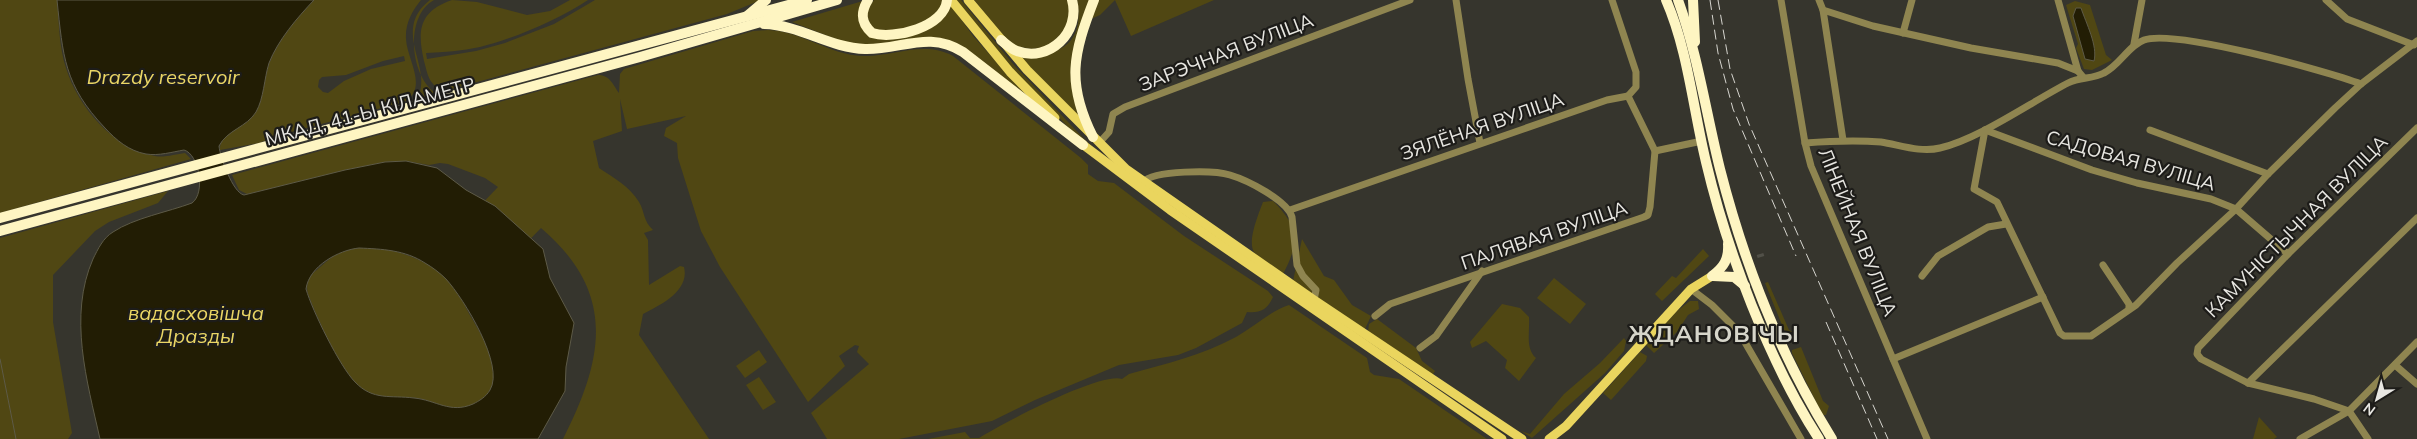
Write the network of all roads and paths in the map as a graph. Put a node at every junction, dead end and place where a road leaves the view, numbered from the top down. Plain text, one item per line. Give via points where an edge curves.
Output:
1 (766, 0) edge
2 (807, 0) edge
3 (837, 0) edge
4 (868, 0) edge
5 (947, 0) edge
6 (951, 0) edge
7 (968, 0) edge
8 (1072, 0) edge
9 (1094, 0) edge
10 (1410, 0) edge
11 (1456, 0) edge
12 (1612, 0) edge
13 (1666, 0) edge
14 (1678, 0) edge
15 (1693, 0) edge
16 (1781, 0) edge
17 (1819, 0) edge
18 (1912, 0) edge
19 (2058, 0) edge
20 (2142, 0) edge
21 (2326, 0) edge
22 (1823, 10) junction
23 (746, 21) junction
24 (1903, 32) junction
25 (1001, 40) junction
26 (2134, 44) junction
27 (2416, 44) edge
28 (1696, 63) junction
29 (2078, 71) junction
30 (2083, 77) junction
31 (2361, 84) junction
32 (1628, 96) junction
33 (2417, 128) edge
34 (1985, 130) junction
35 (2150, 130) dead end
36 (1096, 140) junction
37 (1843, 140) junction
38 (1702, 142) junction
39 (1480, 143) junction
40 (1805, 143) junction
41 (1084, 147) junction
42 (1655, 151) junction
43 (241, 158) junction
44 (2268, 174) junction
45 (1143, 182) junction
46 (2236, 209) junction
47 (1290, 210) junction
48 (0, 218) edge
49 (2417, 218) edge
50 (2006, 224) junction
51 (2, 231) edge
52 (1728, 239) junction
53 (2288, 254) junction
54 (2102, 266) dead end
55 (1482, 272) junction
56 (1712, 276) junction
57 (1922, 276) dead end
58 (1746, 287) junction
59 (1691, 289) junction
60 (2043, 297) junction
61 (1314, 300) junction
62 (2127, 311) junction
63 (1375, 316) dead end
64 (2417, 342) edge
65 (1420, 348) dead end
66 (1893, 359) junction
67 (2395, 365) junction
68 (2248, 383) junction
69 (2417, 384) edge
70 (2349, 411) junction
71 (1470, 416) junction
72 (1502, 439) edge
73 (1507, 439) edge
74 (1522, 439) edge
75 (1550, 439) edge
76 (1801, 439) edge
77 (1818, 439) edge
78 (1832, 439) edge
79 (1927, 439) edge
80 (2300, 439) edge
81 (2368, 439) edge

1 - 23 highway
2 - 23 highway
3 - 23 highway
4 - 5 highway via 863,8 864,23 872,33 888,36 935,21 945,12
6 - 41 main road via 1010,72
7 - 25 main road
8 - 25 highway via 1071,26 1054,47 1040,53 1025,53
9 - 36 highway via 1077,48 1074,71 1082,111
10 - 36 street, ЗАРЭЧНАЯ ВУЛІЦА via 1125,107 1113,114 1109,132
11 - 39 street
12 - 32 street via 1636,72 1636,87
13 - 38 highway
14 - 28 highway
15 - 28 highway
16 - 40 street, ЛІНЕЙНАЯ ВУЛІЦА
17 - 22 street, ЛІНЕЙНАЯ ВУЛІЦА
18 - 24 street
19 - 29 street
20 - 26 street
21 - 27 street via 2347,19
22 - 24 street
22 - 37 street, ЛІНЕЙНАЯ ВУЛІЦА
23 - 41 highway via 787,26 862,49 927,41 946,42
23 - 43 highway, МКАД, 41-Ы КІЛАМЕТР via 640,57
24 - 29 street via 2058,63
25 - 36 main road
26 - 30 street via 2110,69 2098,76
26 - 31 street via 2150,38 2178,40 2252,53
27 - 31 street
28 - 78 highway via 1722,178 1744,251 1794,369
29 - 30 street
30 - 34 street
31 - 44 street
32 - 39 street, ЗЯЛЁНАЯ ВУЛІЦА via 1607,100
32 - 42 street
33 - 53 street, КАМУНІСТЫЧНАЯ ВУЛІЦА
34 - 37 street via 1933,149
34 - 46 street, САДОВАЯ ВУЛІЦА via 2092,170 2211,199
34 - 50 street via 1974,187 1997,202
35 - 44 street
36 - 41 main road
36 - 45 main road
37 - 40 street
38 - 42 street
38 - 52 highway
39 - 47 street, ЗЯЛЁНАЯ ВУЛІЦА
40 - 66 street, ЛІНЕЙНАЯ ВУЛІЦА via 1824,199
41 - 71 main road via 1170,210
42 - 55 street, ПАЛЯВАЯ ВУЛІЦА via 1648,215
43 - 48 highway, МКАД, 41-Ы КІЛАМЕТР via 175,170
43 - 51 highway, МКАД, 41-Ы КІЛАМЕТР via 179,181
44 - 46 street
45 - 47 street via 1152,176 1191,172 1228,174 1252,184
45 - 61 main road
46 - 53 street, САДОВАЯ ВУЛІЦА
46 - 62 street via 2177,263 2144,299
47 - 61 street via 1296,234 1297,265 1316,290
49 - 68 street
50 - 57 street via 1988,227 1938,256
50 - 60 street
52 - 56 highway via 1727,260
52 - 58 highway
53 - 68 street, КАМУНІСТЫЧНАЯ ВУЛІЦА via 2198,348 2201,359
54 - 62 street via 2129,304
55 - 63 street, ПАЛЯВАЯ ВУЛІЦА via 1390,304
55 - 65 street via 1436,336
56 - 58 highway via 1734,277
56 - 59 main road
58 - 77 highway via 1801,411
59 - 75 main road via 1566,426
59 - 76 street via 1712,304 1739,332
60 - 62 street via 2064,336 2091,336
60 - 66 street
61 - 74 main road
64 - 67 street
66 - 79 street, ЛІНЕЙНАЯ ВУЛІЦА
67 - 69 street
67 - 70 street
68 - 70 street
70 - 80 street
70 - 81 street
71 - 72 main road
71 - 73 main road

